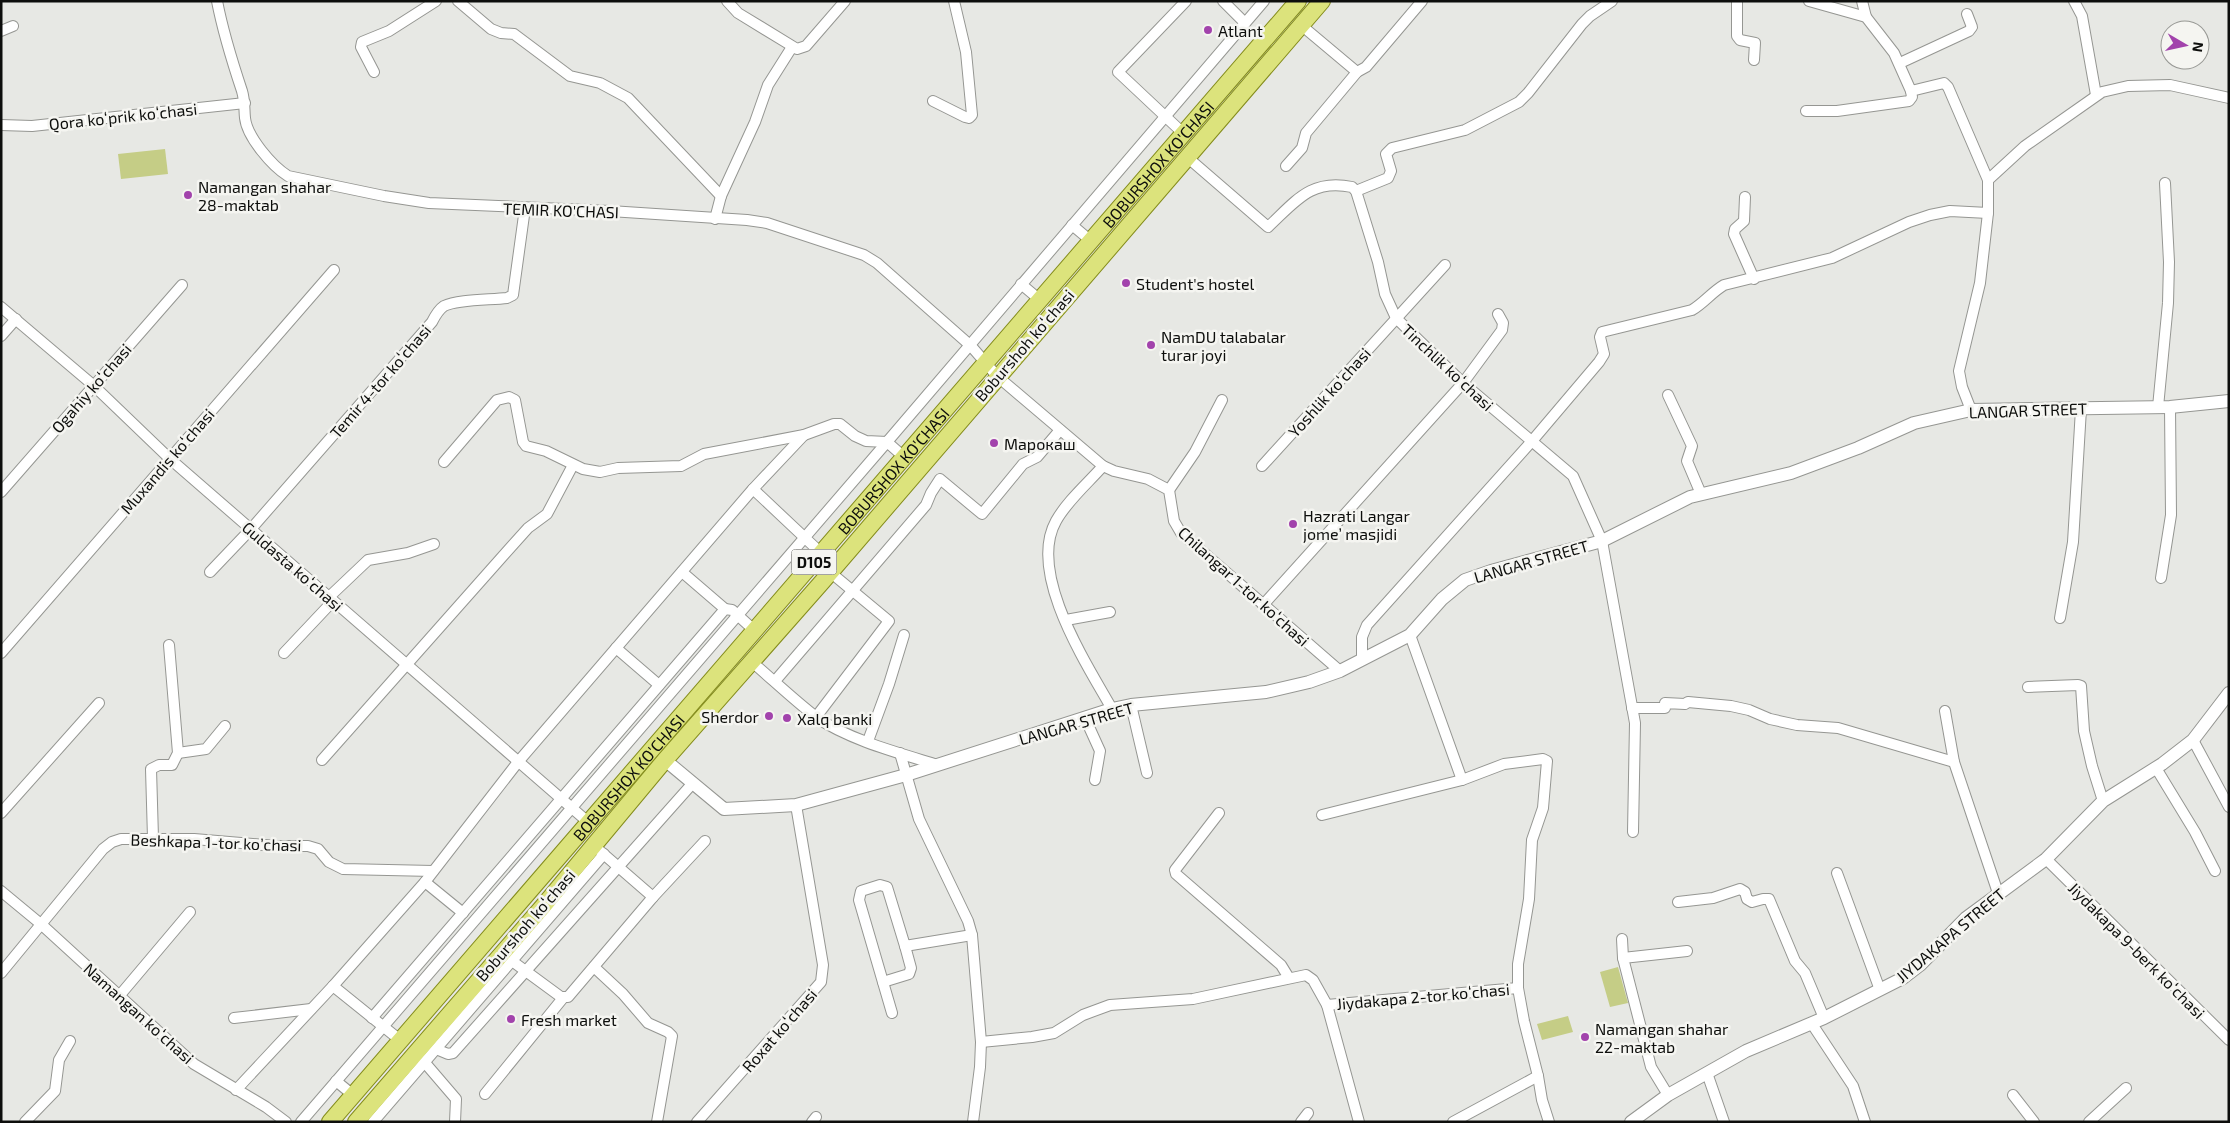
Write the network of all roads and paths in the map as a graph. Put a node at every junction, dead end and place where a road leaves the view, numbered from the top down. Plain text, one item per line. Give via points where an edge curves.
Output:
1 (217, 1) edge
2 (436, 1) edge
3 (458, 1) edge
4 (727, 1) edge
5 (845, 1) edge
6 (954, 1) edge
7 (1186, 1) edge
8 (1264, 1) edge
9 (1298, 1) edge
10 (1322, 1) edge
11 (1422, 1) edge
12 (1612, 1) edge
13 (1737, 1) edge
14 (1809, 1) edge
15 (1862, 1) edge
16 (2074, 1) edge
17 (1228, 3) edge
18 (1967, 14) dead end
19 (1866, 17) junction
20 (1246, 22) junction
21 (13, 26) dead end
22 (1301, 26) junction
23 (1, 31) edge
24 (792, 47) junction
25 (1754, 60) dead end
26 (1900, 63) junction
27 (374, 72) dead end
28 (1357, 72) junction
29 (1911, 91) junction
30 (2096, 95) junction
31 (2229, 98) edge
32 (933, 101) dead end
33 (245, 103) junction
34 (1806, 111) dead end
35 (1165, 116) junction
36 (1, 125) edge
37 (1184, 134) junction
38 (1187, 156) junction
39 (1286, 166) dead end
40 (1988, 180) junction
41 (2165, 183) dead end
42 (1356, 191) junction
43 (721, 196) junction
44 (1745, 196) dead end
45 (525, 208) junction
46 (1988, 213) junction
47 (715, 219) junction
48 (1072, 225) junction
49 (1091, 241) junction
50 (1445, 265) dead end
51 (334, 270) dead end
52 (1754, 279) junction
53 (1021, 284) junction
54 (182, 285) dead end
55 (1040, 300) junction
56 (1, 307) edge
57 (1498, 314) dead end
58 (1396, 318) junction
59 (16, 319) junction
60 (1, 336) edge
61 (971, 346) junction
62 (986, 362) junction
63 (998, 376) junction
64 (1463, 383) junction
65 (93, 385) junction
66 (1668, 394) dead end
67 (1222, 400) dead end
68 (2229, 401) edge
69 (2164, 407) junction
70 (2081, 409) junction
71 (1971, 410) junction
72 (1060, 430) junction
73 (804, 435) junction
74 (1532, 441) junction
75 (887, 442) junction
76 (904, 457) junction
77 (169, 458) junction
78 (444, 462) dead end
79 (573, 465) junction
80 (1104, 466) junction
81 (1262, 466) dead end
82 (752, 489) junction
83 (1169, 490) junction
84 (1, 492) edge
85 (1701, 494) junction
86 (251, 529) junction
87 (804, 538) junction
88 (1602, 541) junction
89 (434, 544) dead end
90 (821, 553) junction
91 (210, 572) dead end
92 (682, 572) junction
93 (830, 572) junction
94 (2162, 578) dead end
95 (853, 591) junction
96 (331, 599) junction
97 (1264, 605) junction
98 (725, 609) junction
99 (1110, 612) dead end
100 (738, 615) junction
101 (2060, 618) dead end
102 (1066, 620) junction
103 (755, 631) junction
104 (904, 635) dead end
105 (1410, 635) junction
106 (169, 645) dead end
107 (616, 648) junction
108 (1, 653) edge
109 (284, 653) dead end
110 (1362, 660) junction
111 (752, 662) junction
112 (406, 664) junction
113 (1340, 671) junction
114 (775, 681) junction
115 (659, 685) junction
116 (2028, 687) dead end
117 (2229, 694) edge
118 (99, 703) dead end
119 (1131, 705) junction
120 (1632, 708) junction
121 (1112, 709) junction
122 (1945, 711) dead end
123 (816, 717) junction
124 (1085, 718) junction
125 (226, 726) dead end
126 (2193, 740) junction
127 (868, 741) junction
128 (178, 753) junction
129 (900, 753) junction
130 (322, 760) dead end
131 (665, 760) junction
132 (518, 762) junction
133 (1954, 762) junction
134 (938, 765) junction
135 (2156, 768) junction
136 (1147, 773) dead end
137 (906, 775) junction
138 (1095, 780) dead end
139 (1462, 780) junction
140 (692, 784) junction
141 (561, 799) junction
142 (2103, 801) junction
143 (796, 805) junction
144 (2229, 807) edge
145 (571, 808) junction
146 (1, 813) edge
147 (1219, 813) dead end
148 (1322, 815) dead end
149 (588, 822) junction
150 (1634, 832) dead end
151 (153, 838) junction
152 (705, 841) dead end
153 (598, 850) junction
154 (2046, 859) junction
155 (618, 866) junction
156 (433, 871) junction
157 (2215, 871) dead end
158 (1837, 874) dead end
159 (425, 882) junction
160 (1, 892) edge
161 (1998, 893) junction
162 (653, 897) junction
163 (1678, 902) dead end
164 (190, 912) dead end
165 (463, 913) junction
166 (42, 925) junction
167 (972, 934) junction
168 (1622, 939) dead end
169 (905, 946) junction
170 (1687, 951) dead end
171 (507, 957) junction
172 (1622, 958) junction
173 (594, 967) junction
174 (525, 970) junction
175 (1, 973) edge
176 (1289, 978) junction
177 (883, 982) junction
178 (333, 986) junction
179 (1518, 988) junction
180 (1880, 990) junction
181 (477, 991) junction
182 (120, 995) junction
183 (563, 998) junction
184 (494, 1005) junction
185 (1327, 1005) junction
186 (311, 1009) junction
187 (892, 1012) dead end
188 (234, 1018) dead end
189 (372, 1018) junction
190 (1818, 1021) junction
191 (383, 1026) junction
192 (400, 1040) junction
193 (2229, 1040) edge
194 (70, 1041) dead end
195 (981, 1042) junction
196 (436, 1049) junction
197 (420, 1057) junction
198 (1707, 1073) junction
199 (1538, 1076) junction
200 (336, 1081) junction
201 (2126, 1088) dead end
202 (236, 1090) junction
203 (485, 1094) dead end
204 (353, 1095) junction
205 (1668, 1095) junction
206 (2013, 1095) dead end
207 (1308, 1113) dead end
208 (25, 1122) edge
209 (286, 1122) edge
210 (301, 1122) edge
211 (330, 1122) edge
212 (356, 1122) edge
213 (373, 1122) edge
214 (455, 1122) edge
215 (657, 1122) edge
216 (698, 1122) edge
217 (973, 1122) edge
218 (1301, 1122) edge
219 (1359, 1122) edge
220 (1453, 1122) edge
221 (1549, 1122) edge
222 (1631, 1122) edge
223 (1724, 1122) edge
224 (1865, 1122) edge
225 (2034, 1122) edge
226 (2089, 1122) edge

1 - 33 street, TEMIR KO'CHASI
2 - 27 street via 389,31 362,42 361,47
3 - 43 street via 491,29 514,34 570,76 600,83 628,98
4 - 24 street via 738,13
5 - 24 street via 806,46
6 - 32 street via 966,52 972,115 965,117
7 - 35 street via 1118,72
8 - 20 street
9 - 37 main road, BOBURSHOX KO'CHASI / D105
10 - 22 main road, Boburshoh koʻchasi / D105
11 - 28 street via 1366,68
12 - 42 street via 1582,24 1519,102 1465,130 1392,148 1386,154 1391,172 1388,178
13 - 25 street via 1737,36 1740,40 1755,43
14 - 19 street
15 - 19 street
16 - 30 street via 2083,23
17 - 20 street
18 - 26 street via 1972,27 1969,31
19 - 26 street
20 - 35 street
21 - 23 street
22 - 28 street
22 - 38 main road, Boburshoh koʻchasi / D105
24 - 43 street via 768,84 755,122
26 - 29 street
28 - 39 street via 1306,133 1302,148
29 - 34 street via 1909,101 1837,111
29 - 40 street via 1940,82 1948,87
30 - 31 street via 2128,86 2170,85
30 - 40 street via 2025,146
33 - 36 street, Qora koʻprik koʻchasi via 32,126
33 - 45 street, TEMIR KO'CHASI via 245,120 255,142 276,169 288,176 402,200
35 - 37 street
35 - 48 street
37 - 49 main road, BOBURSHOX KO'CHASI / D105
38 - 42 street via 1268,227 1310,190 1344,185
38 - 63 main road, Boburshoh koʻchasi / D105
40 - 46 street
41 - 69 street via 2168,287
42 - 58 street, Tinchlik koʻchasi via 1385,294
43 - 47 street
44 - 52 street via 1744,221 1734,234
45 - 47 street, TEMIR KO'CHASI
45 - 86 street, Temir 4-tor koʻchasi via 513,295 452,304 437,312 432,322
46 - 52 street via 1950,211 1930,215 1832,258
46 - 71 street via 1980,284 1959,371
47 - 61 street, TEMIR KO'CHASI via 766,223 864,255
48 - 49 street
48 - 53 street
49 - 55 main road, BOBURSHOX KO'CHASI / D105
50 - 58 street, Yoshlik koʻchasi
51 - 77 street, Muxandis koʻchasi
52 - 74 street via 1724,285 1692,310 1602,332 1604,354 1599,362
53 - 55 street
53 - 61 street
54 - 65 street, Ogahiy koʻchasi
55 - 62 main road, BOBURSHOX KO'CHASI / D105
56 - 59 street, Guldasta koʻchasi
57 - 64 street via 1503,323 1502,330
58 - 64 street, Tinchlik koʻchasi
58 - 81 street, Yoshlik koʻchasi
59 - 60 street
59 - 65 street, Guldasta koʻchasi
61 - 62 street, TEMIR KO'CHASI
61 - 75 street
62 - 63 street, TEMIR KO'CHASI
62 - 76 main road, BOBURSHOX KO'CHASI / D105
63 - 72 street
63 - 93 main road, Boburshoh koʻchasi / D105
64 - 74 street, Tinchlik koʻchasi
64 - 97 street
65 - 77 street, Guldasta koʻchasi
65 - 84 street, Ogahiy koʻchasi
66 - 85 street via 1692,446 1687,460
67 - 83 street via 1195,452
68 - 69 street, LANGAR STREET
69 - 70 street, LANGAR STREET
69 - 94 street via 2171,515
70 - 71 street, LANGAR STREET
70 - 101 street via 2074,542
71 - 85 street, LANGAR STREET via 1914,423 1792,473
72 - 80 street
72 - 95 street via 1037,458 1023,464 982,514 940,479 926,505
73 - 75 street via 840,424 866,441
73 - 79 street via 704,454 681,466 618,468 600,472
73 - 82 street
74 - 88 street, Tinchlik koʻchasi via 1573,476
74 - 110 street via 1366,625 1362,637
75 - 76 street
75 - 87 street
76 - 90 main road, BOBURSHOX KO'CHASI / D105
77 - 86 street, Guldasta koʻchasi
77 - 108 street, Muxandis koʻchasi
78 - 79 street via 497,400 509,397 515,400 526,446 546,451
79 - 112 street via 547,514 528,528
80 - 83 street via 1148,479
80 - 102 street via 1056,521 1049,539 1048,569
82 - 87 street
82 - 92 street
83 - 97 street, Chilangar 1-tor koʻchasi via 1174,522 1181,533
85 - 88 street, LANGAR STREET
86 - 91 street, Temir 4-tor koʻchasi
86 - 96 street, Guldasta koʻchasi
87 - 90 street
87 - 100 street
88 - 105 street, LANGAR STREET via 1465,580 1442,599
88 - 120 street, Tinchlik koʻchasi
89 - 96 street via 408,554 368,560
90 - 103 main road, BOBURSHOX KO'CHASI / D105
92 - 98 street
92 - 107 street
93 - 95 street
93 - 111 main road, Boburshoh koʻchasi / D105
95 - 114 street
95 - 123 street via 889,621
96 - 109 street
96 - 112 street, Guldasta koʻchasi
97 - 113 street, Chilangar 1-tor koʻchasi
98 - 100 street
98 - 115 street
99 - 102 street
100 - 103 street
100 - 145 street
102 - 121 street
103 - 149 main road, BOBURSHOX KO'CHASI / D105
104 - 127 street
105 - 110 street, LANGAR STREET
105 - 139 street
106 - 128 street
107 - 115 street
107 - 132 street
110 - 113 street, LANGAR STREET
111 - 114 street
111 - 131 main road, Boburshoh koʻchasi / D105
112 - 130 street
112 - 132 street, Guldasta koʻchasi
113 - 119 street, LANGAR STREET via 1266,692
114 - 123 street
115 - 141 street
116 - 142 street via 2080,686 2084,731
117 - 126 street, JIYDAKAPA STREET
118 - 146 street
119 - 121 street, LANGAR STREET
119 - 136 street
120 - 133 street via 1665,708 1665,703 1688,702 1731,706 1797,725 1838,728
120 - 150 street, Tinchlik koʻchasi
121 - 124 street, LANGAR STREET
122 - 133 street
123 - 127 street
124 - 134 street, LANGAR STREET
124 - 138 street via 1100,751
125 - 128 street via 206,749
126 - 135 street, JIYDAKAPA STREET
126 - 144 street
127 - 129 street
128 - 151 street via 172,766 151,768
129 - 134 street
129 - 137 street
131 - 140 street, LANGAR STREET
131 - 153 main road, Boburshoh koʻchasi / D105
132 - 141 street, Guldasta koʻchasi
132 - 156 street
133 - 161 street
134 - 137 street, LANGAR STREET
135 - 142 street, JIYDAKAPA STREET
135 - 157 street
137 - 143 street, LANGAR STREET
137 - 167 street via 919,818
139 - 148 street
139 - 179 street via 1504,764 1543,758 1547,761 1543,808 1532,840 1529,899 1518,964
140 - 143 street, LANGAR STREET via 724,809
140 - 155 street
141 - 145 street, Guldasta koʻchasi
141 - 165 street
142 - 154 street, JIYDAKAPA STREET
143 - 216 street, Roxat koʻchasi via 823,965 821,982
145 - 149 street, Guldasta koʻchasi
145 - 191 street
147 - 176 street via 1175,870 1176,874 1281,965
149 - 192 main road, BOBURSHOX KO'CHASI / D105
151 - 156 street, Beshkapa 1-tor koʼchasi via 308,846 318,849 329,862 343,869
151 - 166 street, Beshkapa 1-tor koʼchasi via 121,839 103,849
152 - 162 street
153 - 155 street
153 - 171 main road, Boburshoh koʻchasi / D105
154 - 161 street, JIYDAKAPA STREET
154 - 193 street, Jiydakapa 9-berk koʻchasi
155 - 162 street
155 - 174 street
156 - 159 street
158 - 180 street
159 - 165 street
159 - 178 street
160 - 166 street, Namangan koʻchasi
161 - 180 street, JIYDAKAPA STREET via 1966,918 1920,965
162 - 173 street
163 - 190 street via 1713,898 1740,889 1752,902 1769,899 1795,961 1806,973
164 - 182 street
165 - 189 street
166 - 175 street, Beshkapa 1-tor koʼchasi
166 - 182 street, Namangan koʻchasi
167 - 169 street
167 - 195 street
168 - 172 street
169 - 177 street via 911,968 909,974
169 - 177 street via 887,887 880,885 861,891 859,900
170 - 172 street
171 - 174 street
171 - 181 main road, Boburshoh koʻchasi / D105
172 - 205 street via 1651,1067
173 - 183 street via 568,997
173 - 215 street via 648,1023 672,1036
174 - 183 street
174 - 184 street
176 - 185 street via 1310,976
176 - 195 street via 1193,999 1110,1005 1083,1015 1054,1033
177 - 187 street
178 - 186 street
178 - 189 street
179 - 185 street, Jiydakapa 2-tor koʻchasi
179 - 199 street
180 - 190 street, JIYDAKAPA STREET
181 - 184 street
181 - 196 street
181 - 197 main road, Boburshoh koʻchasi / D105
182 - 202 street, Namangan koʻchasi via 194,1064
183 - 203 street
184 - 196 street via 453,1053
185 - 219 street
186 - 188 street
186 - 202 street
189 - 191 street
190 - 198 street, JIYDAKAPA STREET via 1746,1051
190 - 224 street via 1853,1086
191 - 192 street
191 - 200 street
192 - 204 main road, BOBURSHOX KO'CHASI / D105
194 - 208 street via 59,1060 55,1091
195 - 217 street
196 - 197 street
197 - 212 main road, Boburshoh koʻchasi / D105
197 - 213 street
197 - 214 street via 456,1099
198 - 205 street, JIYDAKAPA STREET
198 - 223 street
199 - 220 street
199 - 221 street
200 - 204 street
200 - 210 street
201 - 226 street
202 - 209 street, Namangan koʻchasi
204 - 211 main road, BOBURSHOX KO'CHASI / D105
205 - 222 street, JIYDAKAPA STREET
206 - 225 street
207 - 218 street

